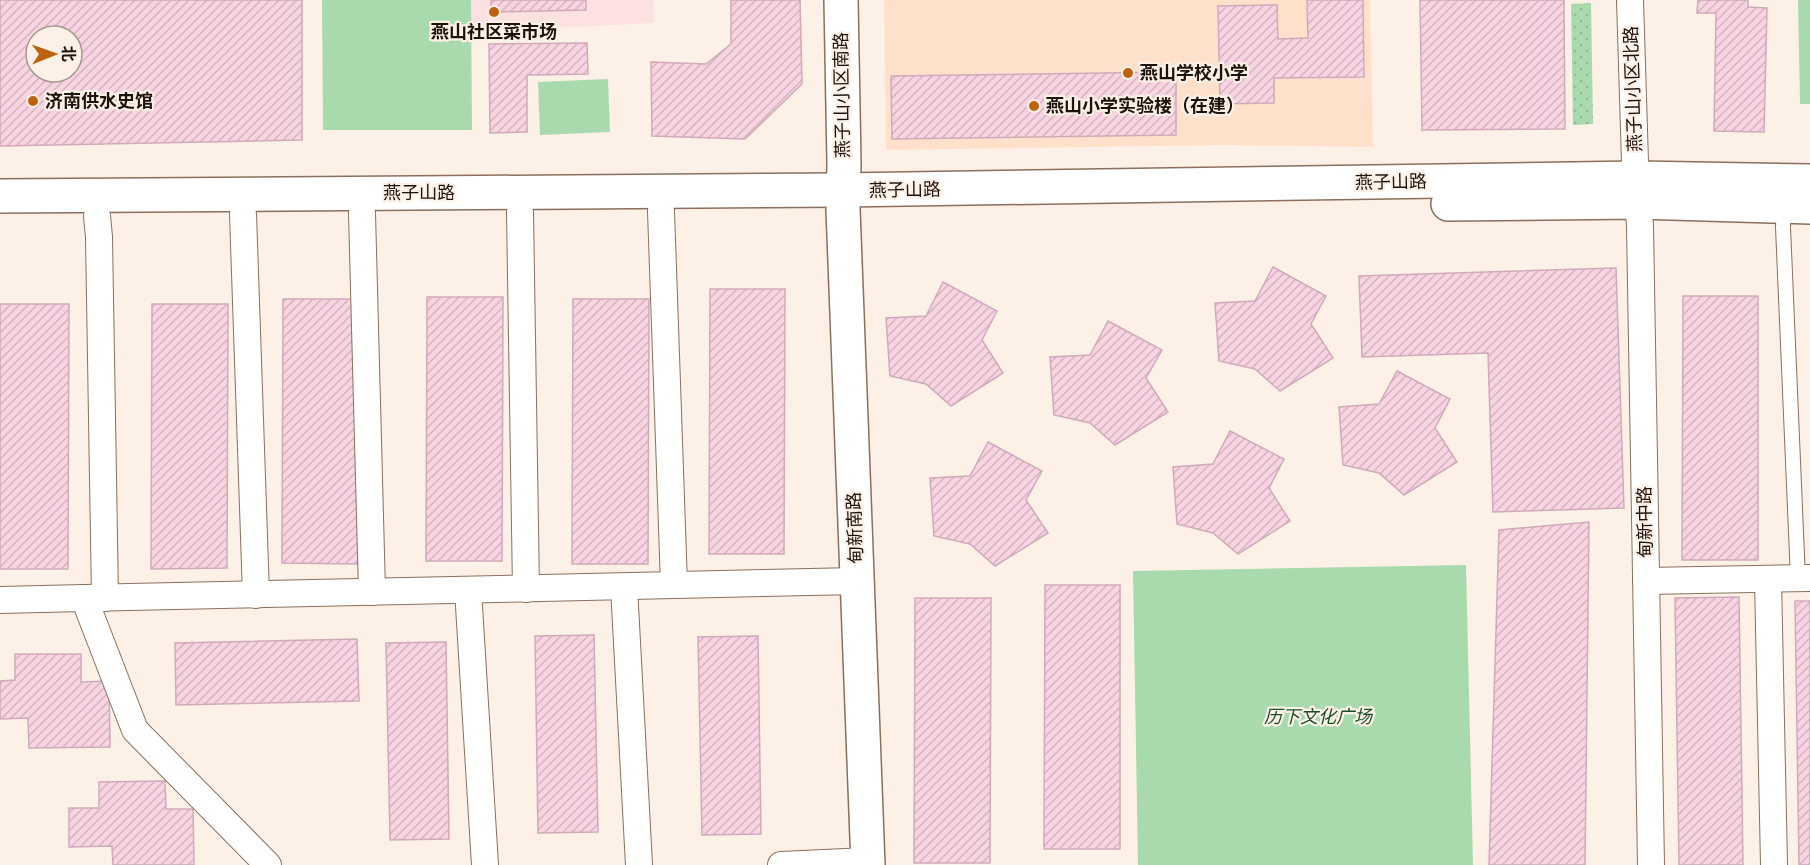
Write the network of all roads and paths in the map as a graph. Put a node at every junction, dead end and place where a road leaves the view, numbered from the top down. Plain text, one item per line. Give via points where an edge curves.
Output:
1 (841, 0) edge
2 (1630, 0) edge
3 (1810, 181) edge
4 (1638, 190) junction
5 (0, 196) edge
6 (842, 200) junction
7 (1797, 207) edge
8 (661, 211) junction
9 (520, 212) junction
10 (362, 213) junction
11 (243, 214) junction
12 (0, 216) edge
13 (97, 216) junction
14 (1768, 579) junction
15 (1804, 579) edge
16 (857, 581) junction
17 (1646, 581) junction
18 (674, 585) junction
19 (624, 587) junction
20 (525, 589) junction
21 (468, 590) junction
22 (372, 592) junction
23 (256, 595) junction
24 (94, 598) junction
25 (0, 600) edge
26 (868, 863) edge
27 (268, 865) edge
28 (485, 865) edge
29 (639, 865) edge
30 (781, 865) edge
31 (1652, 865) edge
32 (1774, 865) edge

1 - 6 street, 燕子山小区南路
2 - 4 street, 燕子山小区北路
3 - 4 street, 燕子山路
4 - 6 street, 燕子山路
4 - 7 street, 燕子山路
4 - 17 street, 甸新中路
5 - 6 street, 燕子山路
6 - 8 street, 燕子山路
6 - 16 street, 甸新南路
7 - 15 lane via 1783,227
8 - 9 street, 燕子山路
8 - 18 street
9 - 10 street, 燕子山路
9 - 20 street
10 - 11 street, 燕子山路
10 - 22 street
11 - 13 street, 燕子山路
11 - 23 street
12 - 13 street, 燕子山路
13 - 24 street
14 - 15 street
14 - 17 street
14 - 32 street
16 - 18 street
16 - 26 street, 甸新南路
17 - 31 street, 甸新中路
18 - 19 street
19 - 20 street
19 - 29 street
20 - 21 street
21 - 22 street
21 - 28 street
22 - 23 street
23 - 24 street
24 - 25 street
24 - 27 street via 135,730
26 - 30 street

